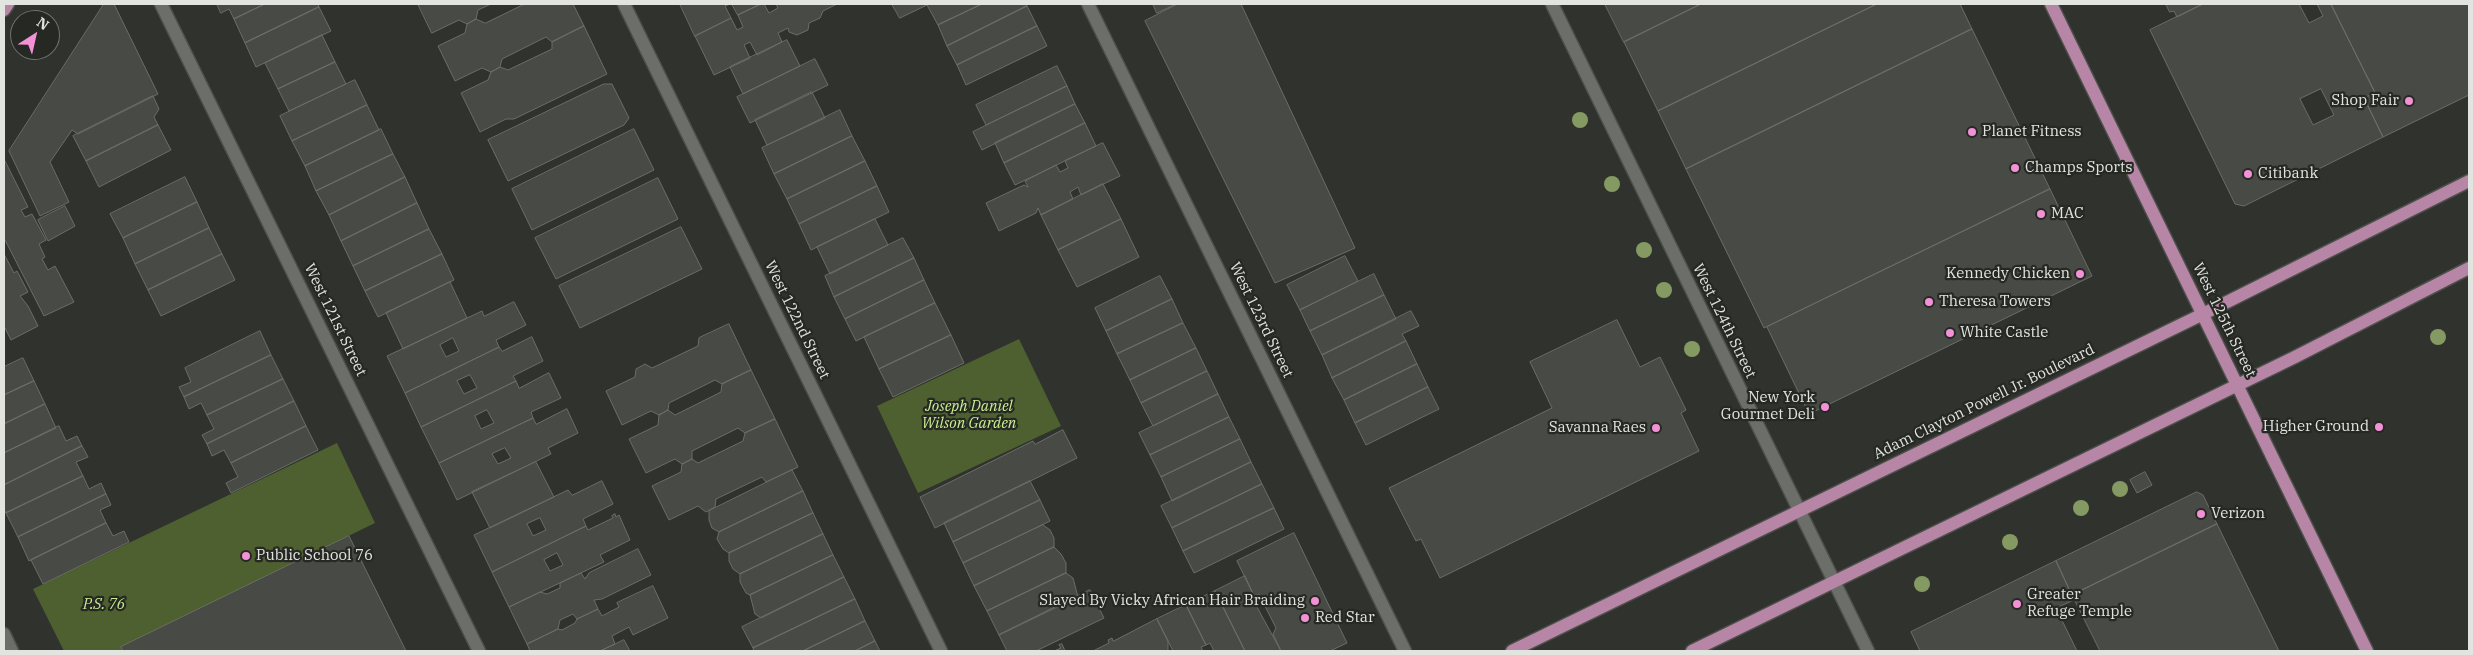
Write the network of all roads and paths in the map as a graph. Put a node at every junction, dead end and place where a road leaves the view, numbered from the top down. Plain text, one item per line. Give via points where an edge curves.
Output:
1 (8, 4) edge
2 (162, 4) edge
3 (624, 4) edge
4 (1088, 4) edge
5 (1552, 4) edge
6 (2051, 4) edge
7 (4, 10) edge
8 (2469, 181) edge
9 (2469, 268) edge
10 (2203, 314) junction
11 (2237, 385) junction
12 (1799, 510) junction
13 (1834, 582) junction
14 (4, 634) edge
15 (12, 651) edge
16 (479, 651) edge
17 (941, 651) edge
18 (1405, 651) edge
19 (1512, 651) edge
20 (1692, 651) edge
21 (1868, 651) edge
22 (2367, 651) edge

1 - 7 main road
2 - 16 street, West 121st Street
3 - 17 street, West 122nd Street
4 - 18 street, West 123rd Street
5 - 12 street, West 124th Street
6 - 10 main road, West 125th Street
8 - 10 main road, Adam Clayton Powell Jr. Boulevard
9 - 11 main road
10 - 11 main road, West 125th Street
10 - 12 main road, Adam Clayton Powell Jr. Boulevard
11 - 13 main road
11 - 22 main road, West 125th Street
12 - 13 street, West 124th Street
12 - 19 main road, Adam Clayton Powell Jr. Boulevard
13 - 20 main road
13 - 21 street, West 124th Street
14 - 15 street

